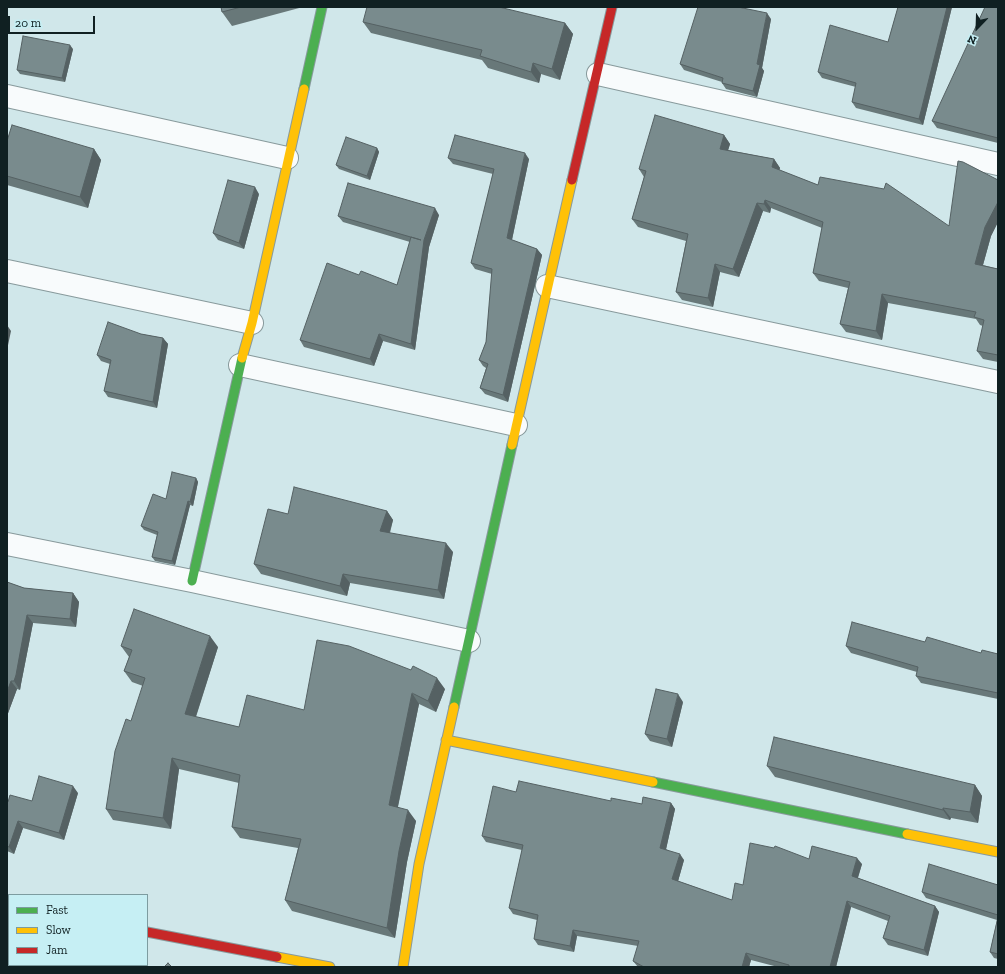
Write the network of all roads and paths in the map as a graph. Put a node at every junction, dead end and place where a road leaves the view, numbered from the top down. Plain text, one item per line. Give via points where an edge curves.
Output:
1 (322, 7) edge
2 (612, 7) edge
3 (598, 74) junction
4 (7, 96) edge
5 (287, 158) junction
6 (998, 164) edge
7 (7, 271) edge
8 (547, 286) junction
9 (252, 323) junction
10 (240, 365) junction
11 (998, 382) edge
12 (516, 425) junction
13 (7, 544) edge
14 (192, 581) junction
15 (469, 641) junction
16 (446, 740) junction
17 (998, 852) edge
18 (148, 932) edge
19 (316, 966) edge
20 (403, 967) edge

1 - 5 street
2 - 3 street
3 - 6 street
3 - 8 street
4 - 5 street
5 - 9 street
7 - 9 street
8 - 11 street
8 - 12 street
9 - 10 street
10 - 12 street
10 - 14 street
12 - 15 street
13 - 14 street
14 - 15 street
15 - 16 street
16 - 17 street
16 - 20 street via 418,864
18 - 19 street

